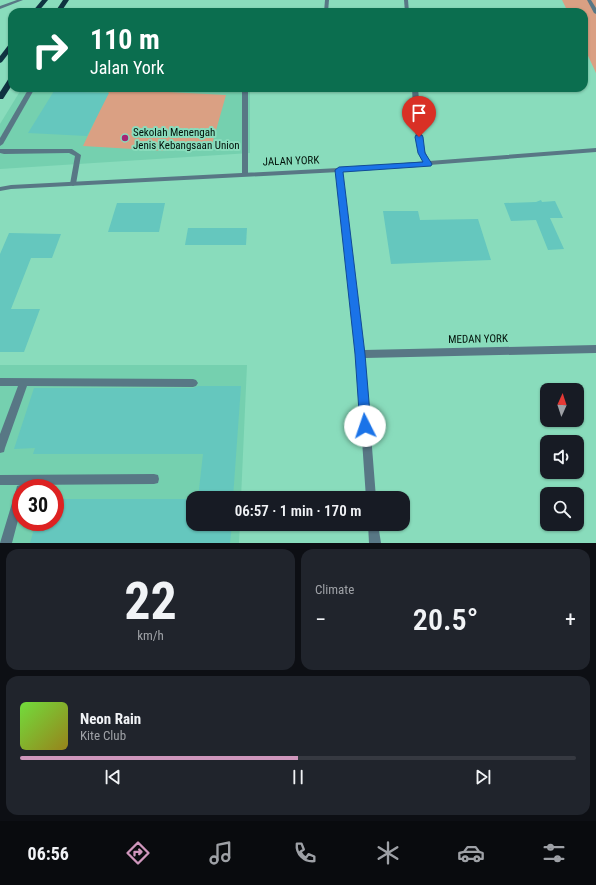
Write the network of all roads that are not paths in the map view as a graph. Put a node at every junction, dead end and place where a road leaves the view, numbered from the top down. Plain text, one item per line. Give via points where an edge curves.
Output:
1 (21, 0) edge
2 (45, 0) edge
3 (589, 0) edge
4 (0, 8) edge
5 (38, 8) edge
6 (596, 13) edge
7 (8, 50) edge
8 (0, 61) edge
9 (8, 86) edge
10 (30, 92) edge
11 (245, 92) edge
12 (415, 92) edge
13 (0, 97) edge
14 (0, 144) edge
15 (596, 150) edge
16 (0, 151) edge
17 (428, 164) junction
18 (339, 170) junction
19 (246, 174) junction
20 (0, 184) edge
21 (73, 184) junction
22 (11, 188) junction
23 (0, 189) edge
24 (596, 349) edge
25 (360, 354) junction
26 (0, 382) edge
27 (24, 382) junction
28 (193, 383) dead end
29 (0, 448) edge
30 (154, 479) dead end
31 (0, 480) edge
32 (12, 483) edge
33 (64, 484) edge
34 (370, 491) edge
35 (12, 522) edge
36 (374, 531) edge
37 (6, 543) edge
38 (375, 543) edge

1 - 4 street
2 - 5 main road
3 - 6 street
7 - 8 main road
9 - 13 main road
10 - 14 street
11 - 19 street
12 - 17 street via 420,147
15 - 17 street, JALAN YORK
16 - 21 street via 75,153 78,155
17 - 18 street, JALAN YORK
18 - 19 street, JALAN YORK
18 - 25 street
19 - 21 street, JALAN YORK
20 - 22 street, JALAN YORK
21 - 22 street, JALAN YORK
22 - 23 street, JALAN YORK
24 - 25 street, MEDAN YORK
25 - 34 street
26 - 27 street
27 - 28 street
27 - 29 street
30 - 33 street
31 - 32 street
35 - 37 street
36 - 38 street

